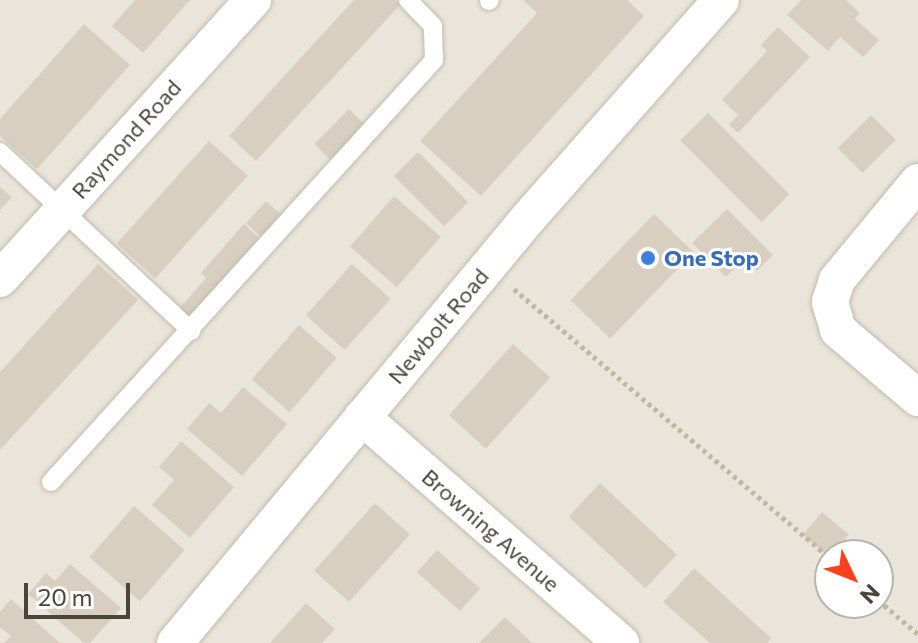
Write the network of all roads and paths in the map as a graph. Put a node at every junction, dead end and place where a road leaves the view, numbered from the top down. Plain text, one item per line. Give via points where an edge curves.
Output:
1 (253, 0) edge
2 (408, 0) edge
3 (707, 4) edge
4 (0, 152) edge
5 (918, 182) edge
6 (61, 210) junction
7 (488, 266) junction
8 (0, 279) edge
9 (191, 331) junction
10 (918, 398) edge
11 (362, 417) junction
12 (51, 482) dead end
13 (814, 544) edge
14 (894, 614) edge
15 (918, 634) edge
16 (605, 638) edge
17 (175, 643) edge

1 - 6 street, Raymond Road
2 - 9 lane via 433,26 434,60
3 - 7 street, Newbolt Road
4 - 6 lane
5 - 10 street via 837,280 830,302 838,330
6 - 8 street, Raymond Road
6 - 9 lane
7 - 11 street, Newbolt Road
7 - 13 path
9 - 12 lane
11 - 16 street, Browning Avenue
11 - 17 street, Newbolt Road
14 - 15 path

